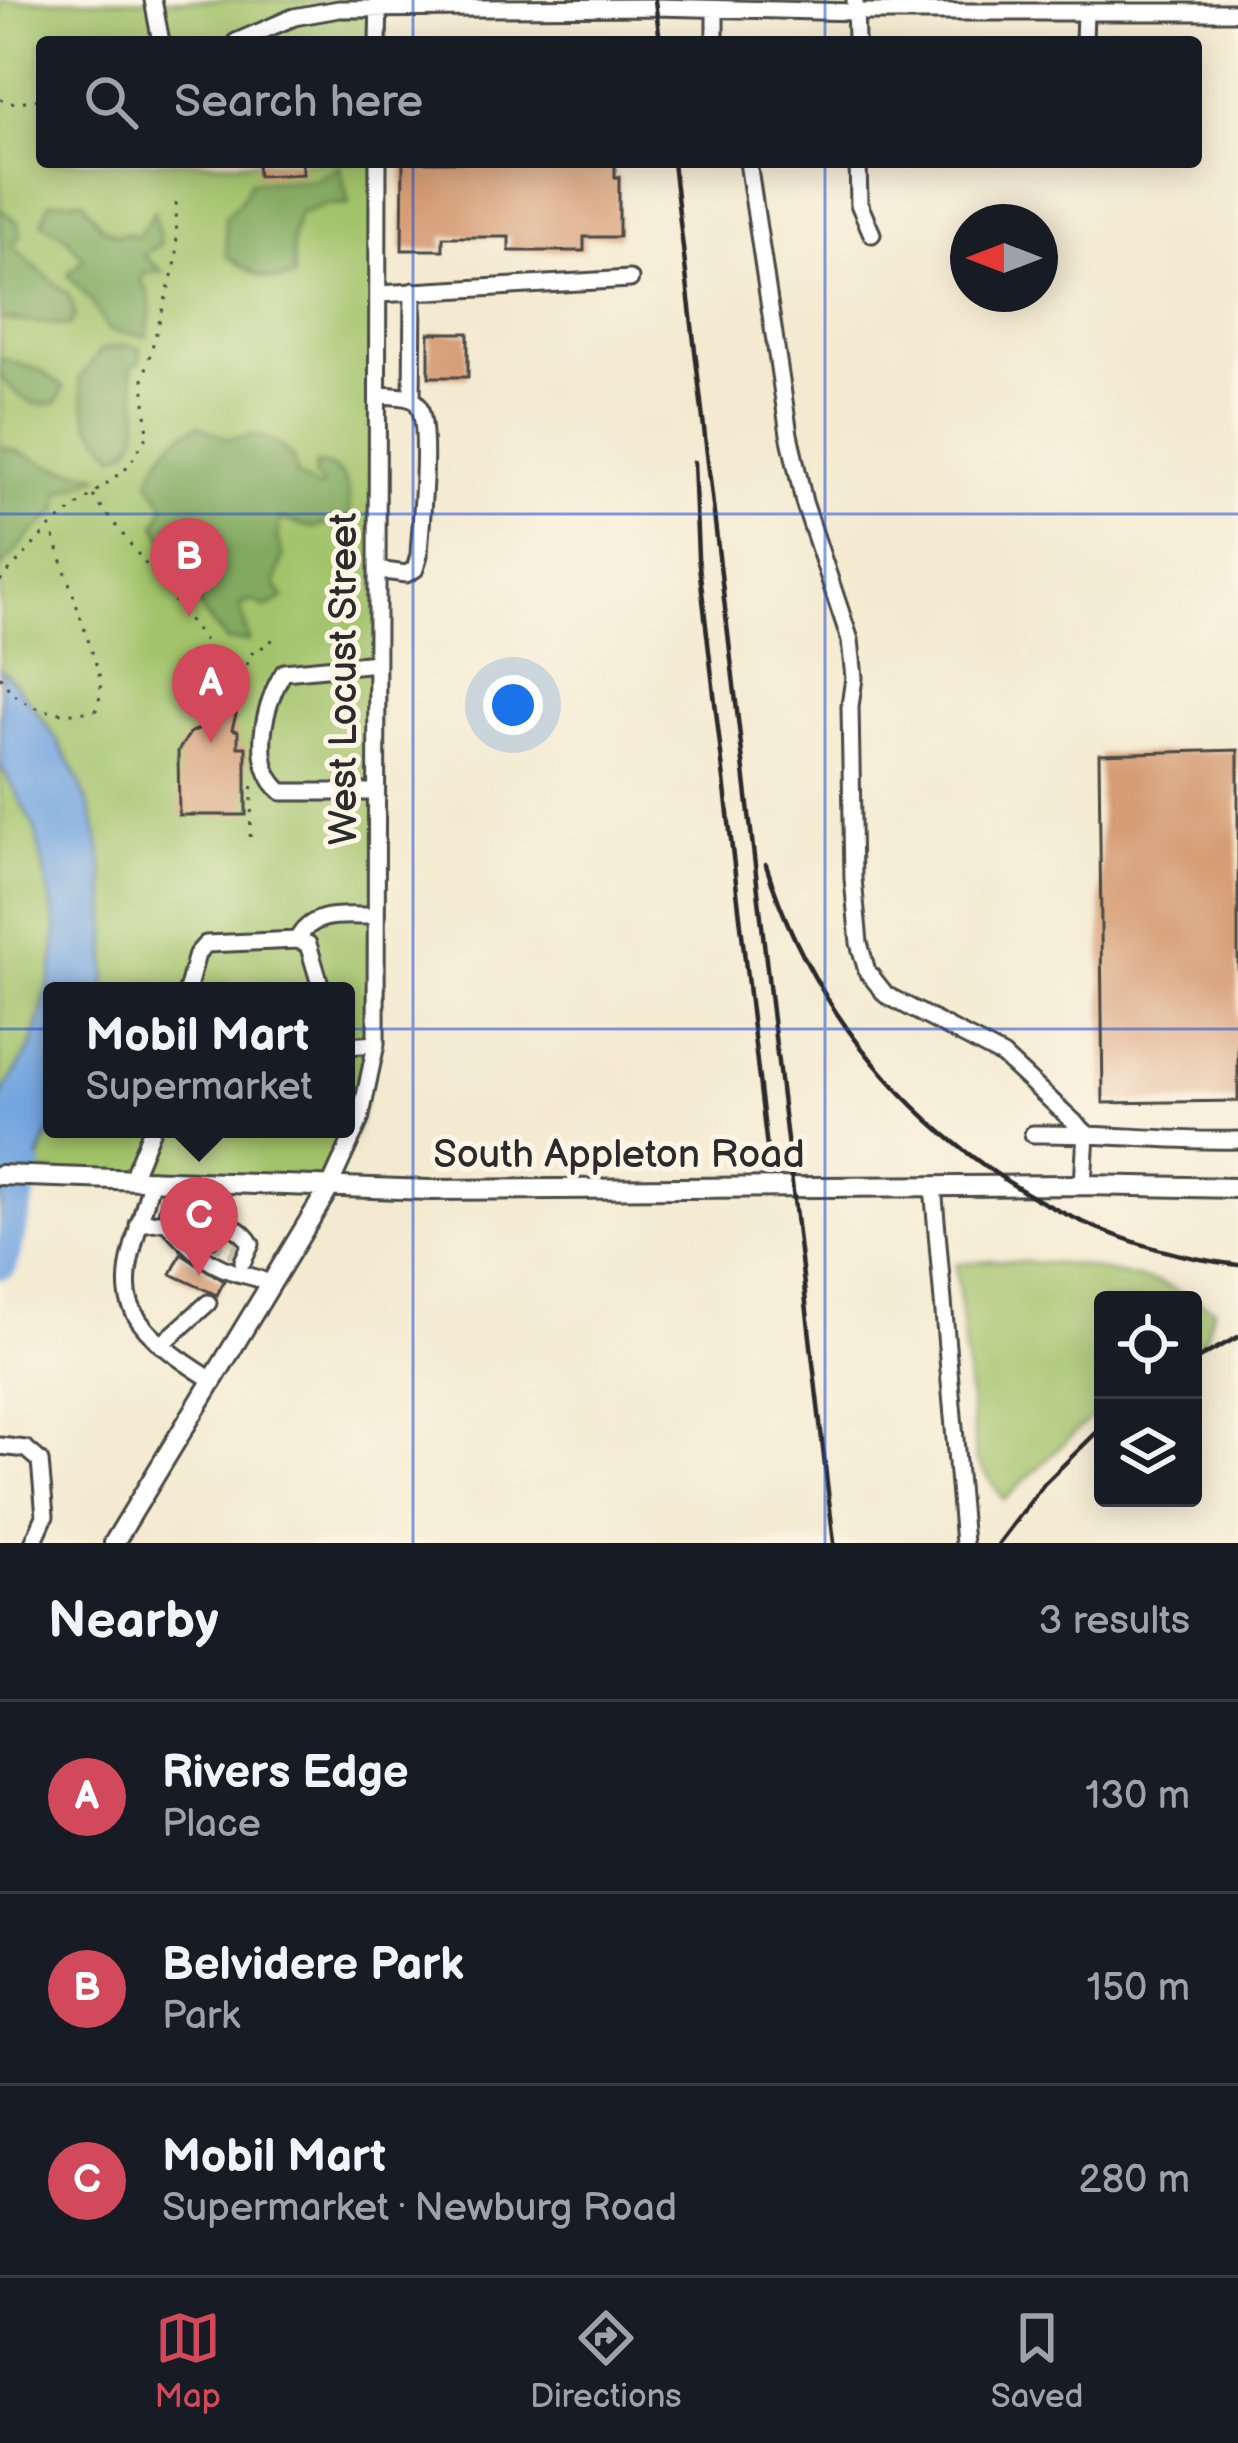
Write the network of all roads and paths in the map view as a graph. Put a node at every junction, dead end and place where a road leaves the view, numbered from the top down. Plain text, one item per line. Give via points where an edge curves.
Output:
1 (153, 0) edge
2 (379, 5) edge
3 (855, 6) edge
4 (1088, 8) edge
5 (715, 9) junction
6 (1238, 12) edge
7 (160, 36) edge
8 (250, 36) edge
9 (378, 36) edge
10 (715, 36) edge
11 (856, 36) edge
12 (0, 99) edge
13 (36, 100) edge
14 (378, 168) edge
15 (749, 168) edge
16 (858, 168) edge
17 (176, 195) dead end
18 (872, 234) dead end
19 (630, 279) dead end
20 (413, 291) junction
21 (379, 294) junction
22 (378, 395) junction
23 (412, 399) junction
24 (92, 495) junction
25 (50, 527) junction
26 (377, 570) junction
27 (0, 581) edge
28 (275, 632) dead end
29 (377, 663) junction
30 (0, 676) edge
31 (242, 676) dead end
32 (195, 722) dead end
33 (252, 772) dead end
34 (376, 792) junction
35 (250, 836) dead end
36 (376, 916) junction
37 (297, 940) junction
38 (189, 982) edge
39 (319, 982) edge
40 (376, 1044) junction
41 (355, 1045) edge
42 (355, 1131) edge
43 (1086, 1133) junction
44 (1034, 1134) dead end
45 (150, 1138) edge
46 (352, 1138) edge
47 (1238, 1140) edge
48 (0, 1175) edge
49 (142, 1179) junction
50 (174, 1180) junction
51 (1083, 1185) junction
52 (933, 1186) junction
53 (328, 1188) junction
54 (1238, 1188) edge
55 (166, 1221) junction
56 (138, 1224) junction
57 (180, 1236) junction
58 (209, 1239) tunnel mouth
59 (243, 1263) junction
60 (270, 1284) junction
61 (208, 1303) dead end
62 (161, 1345) junction
63 (212, 1380) junction
64 (0, 1446) edge
65 (33, 1543) edge
66 (114, 1543) edge
67 (964, 1543) edge

1 - 7 street
2 - 5 street
2 - 8 street via 294,17
2 - 9 street
3 - 4 street
3 - 5 street
3 - 11 street
4 - 6 street
5 - 10 street
12 - 13 path
14 - 21 street, West Locust Street
15 - 43 street via 789,434 850,640 853,879 867,971 886,995 1003,1055
16 - 18 street via 859,205
17 - 24 path via 177,258 143,380 148,435 128,467
19 - 20 street
20 - 21 street
20 - 23 street
21 - 22 street, West Locust Street
22 - 23 street
22 - 26 street, West Locust Street
23 - 26 street via 424,428 419,555 406,574
24 - 25 path
24 - 32 path via 206,642
25 - 27 path
25 - 30 path via 95,658 96,710 61,716 31,706
26 - 29 street, West Locust Street
28 - 31 path via 253,651
29 - 34 street, West Locust Street
29 - 34 street via 284,672 266,719 265,759 277,789
33 - 35 path
34 - 36 street, West Locust Street
36 - 37 street via 320,917
36 - 40 street, West Locust Street
37 - 38 street via 206,944
37 - 39 street via 308,944
40 - 41 street
40 - 42 street, West Locust Street
43 - 44 street
43 - 47 street
43 - 51 street
45 - 49 street
46 - 53 street, West Locust Street
48 - 49 main road, South Appleton Road
49 - 50 main road, South Appleton Road
49 - 56 street
50 - 53 main road, South Appleton Road
50 - 55 street
51 - 52 main road, South Appleton Road
51 - 54 main road, South Appleton Road
52 - 53 main road, South Appleton Road
52 - 67 street
53 - 60 main road
55 - 56 street
55 - 57 street
55 - 59 street via 217,1220 245,1234
56 - 62 street via 126,1299
57 - 58 street
57 - 59 street via 234,1273
59 - 60 street
60 - 63 main road
61 - 62 street
62 - 63 street
63 - 66 main road
64 - 65 street via 26,1449 40,1461 45,1516

